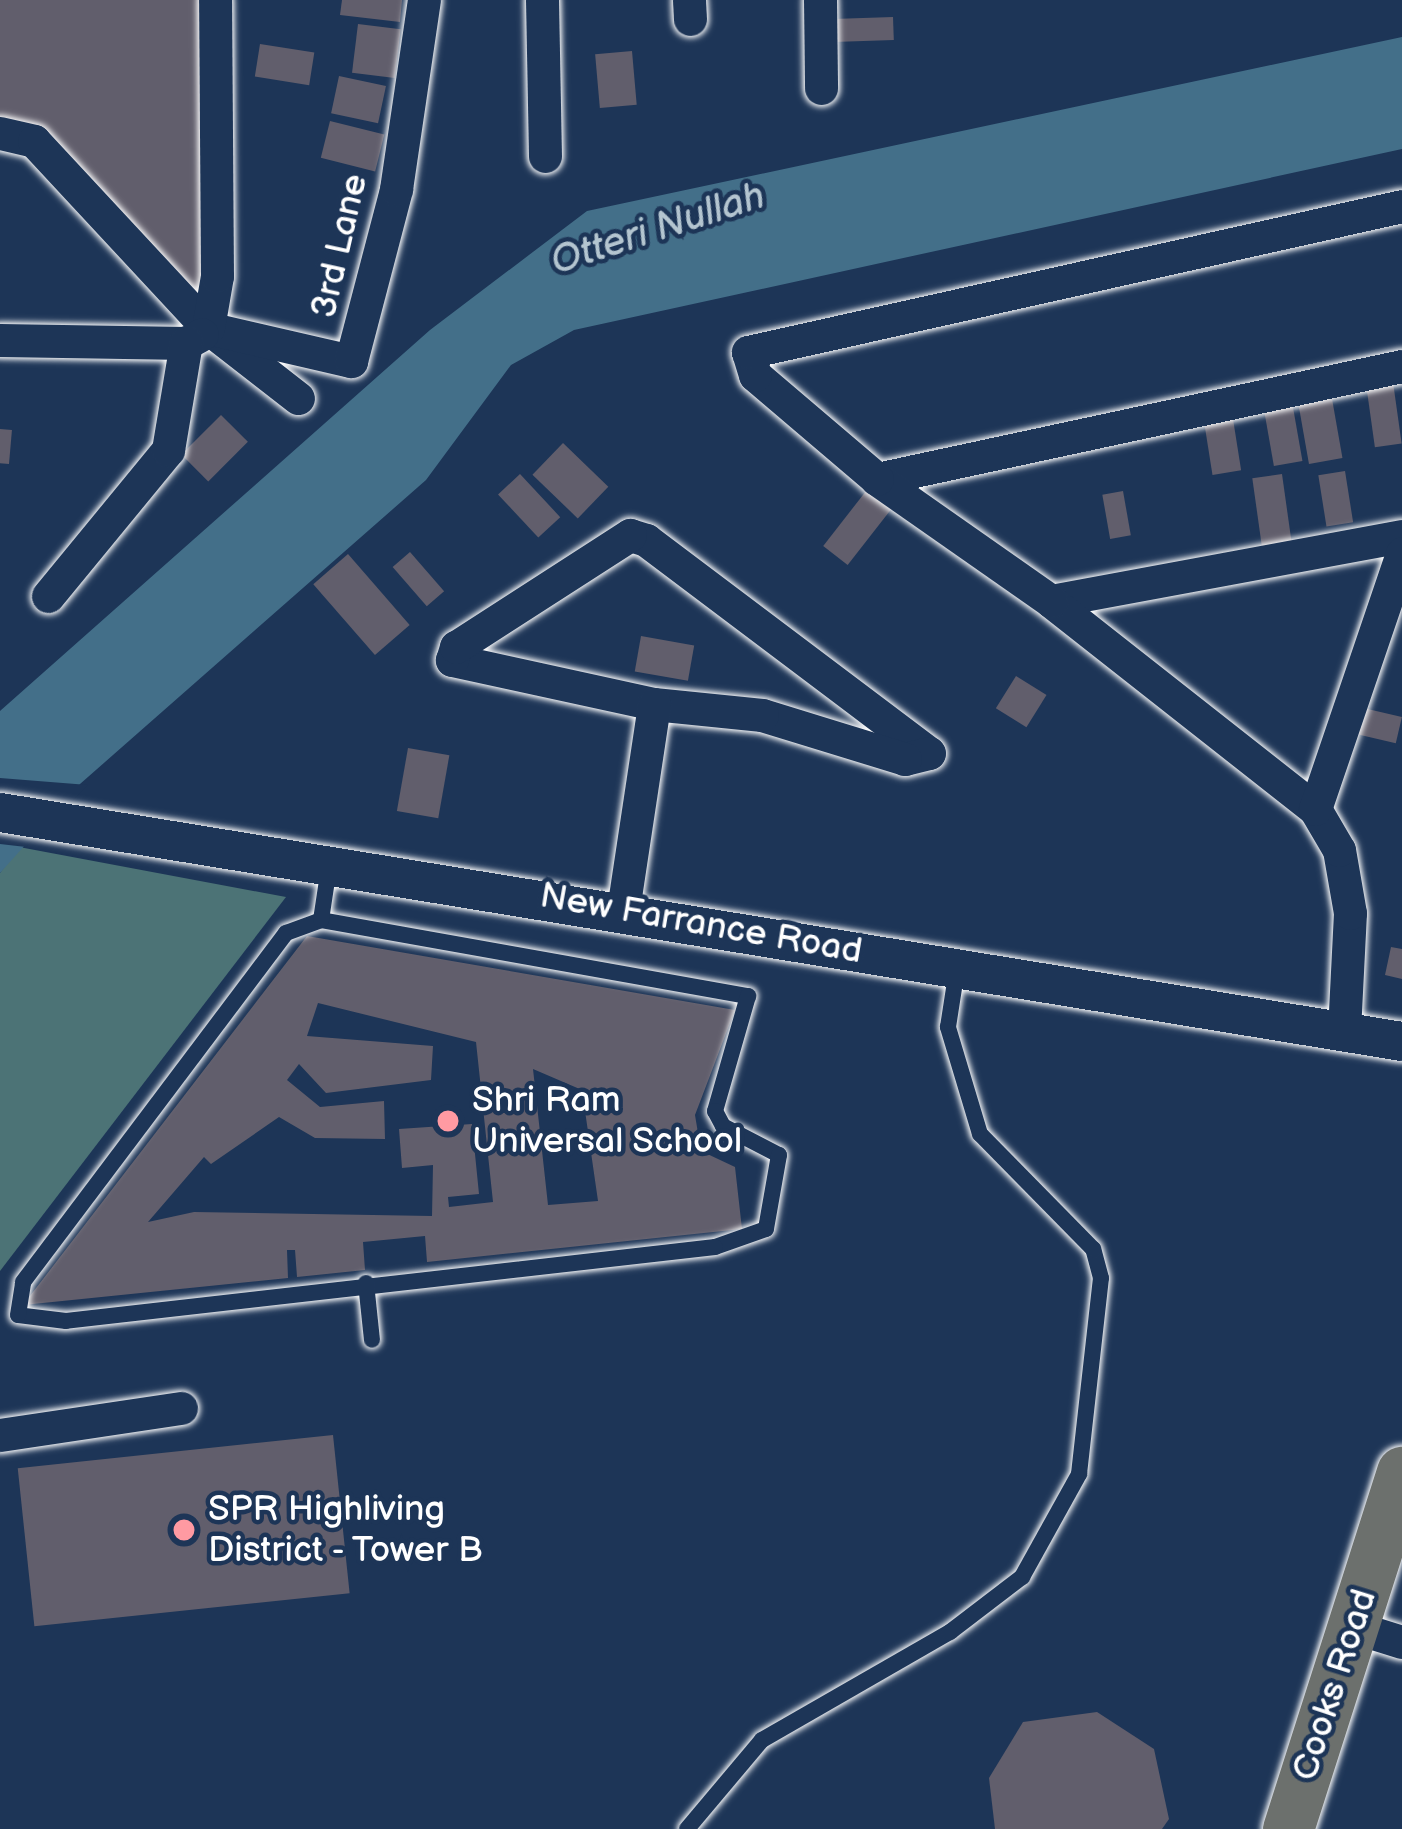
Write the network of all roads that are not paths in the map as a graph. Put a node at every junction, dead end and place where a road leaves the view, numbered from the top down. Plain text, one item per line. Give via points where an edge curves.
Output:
1 (215, 0) edge
2 (424, 0) edge
3 (542, 0) edge
4 (820, 0) edge
5 (821, 88) dead end
6 (0, 133) edge
7 (545, 156) dead end
8 (1402, 206) edge
9 (197, 336) junction
10 (0, 340) edge
11 (1402, 366) edge
12 (298, 398) dead end
13 (877, 478) junction
14 (1402, 536) edge
15 (1402, 553) edge
16 (48, 596) dead end
17 (1052, 601) junction
18 (654, 704) junction
19 (1315, 809) junction
20 (0, 812) edge
21 (329, 862) junction
22 (623, 910) junction
23 (321, 920) junction
24 (957, 967) junction
25 (1344, 1031) junction
26 (1402, 1041) edge
27 (366, 1283) junction
28 (372, 1340) dead end
29 (181, 1408) dead end
30 (0, 1435) edge
31 (1398, 1498) edge
32 (1378, 1634) edge
33 (687, 1829) edge
34 (1288, 1829) edge

1 - 9 street via 217,276
2 - 9 street, 3rd Lane via 392,209 351,361
3 - 7 street
4 - 5 street
6 - 9 street via 34,141
8 - 13 street via 756,344 748,352 755,375
9 - 10 street
9 - 12 street
9 - 16 street via 168,450
11 - 13 street
13 - 17 street
14 - 17 street
15 - 19 street
17 - 19 street
18 - 18 street via 458,667 452,654 630,536 929,749 905,759 762,715
18 - 22 street
19 - 25 street via 1339,850 1350,913
20 - 21 street, New Farrance Road
21 - 22 street, New Farrance Road
21 - 23 lane
22 - 24 street, New Farrance Road
23 - 27 lane via 286,933 12,1308 28,1319 66,1321
23 - 27 lane via 741,992 750,1012 716,1119 772,1148 782,1170 766,1229 741,1244
24 - 25 street, New Farrance Road
24 - 33 lane via 948,1027 980,1134 1093,1249 1101,1278 1079,1474 1022,1577 950,1633 762,1740
25 - 26 street, New Farrance Road
27 - 28 lane
29 - 30 street
31 - 32 main road, Cooks Road
32 - 34 main road, Cooks Road

